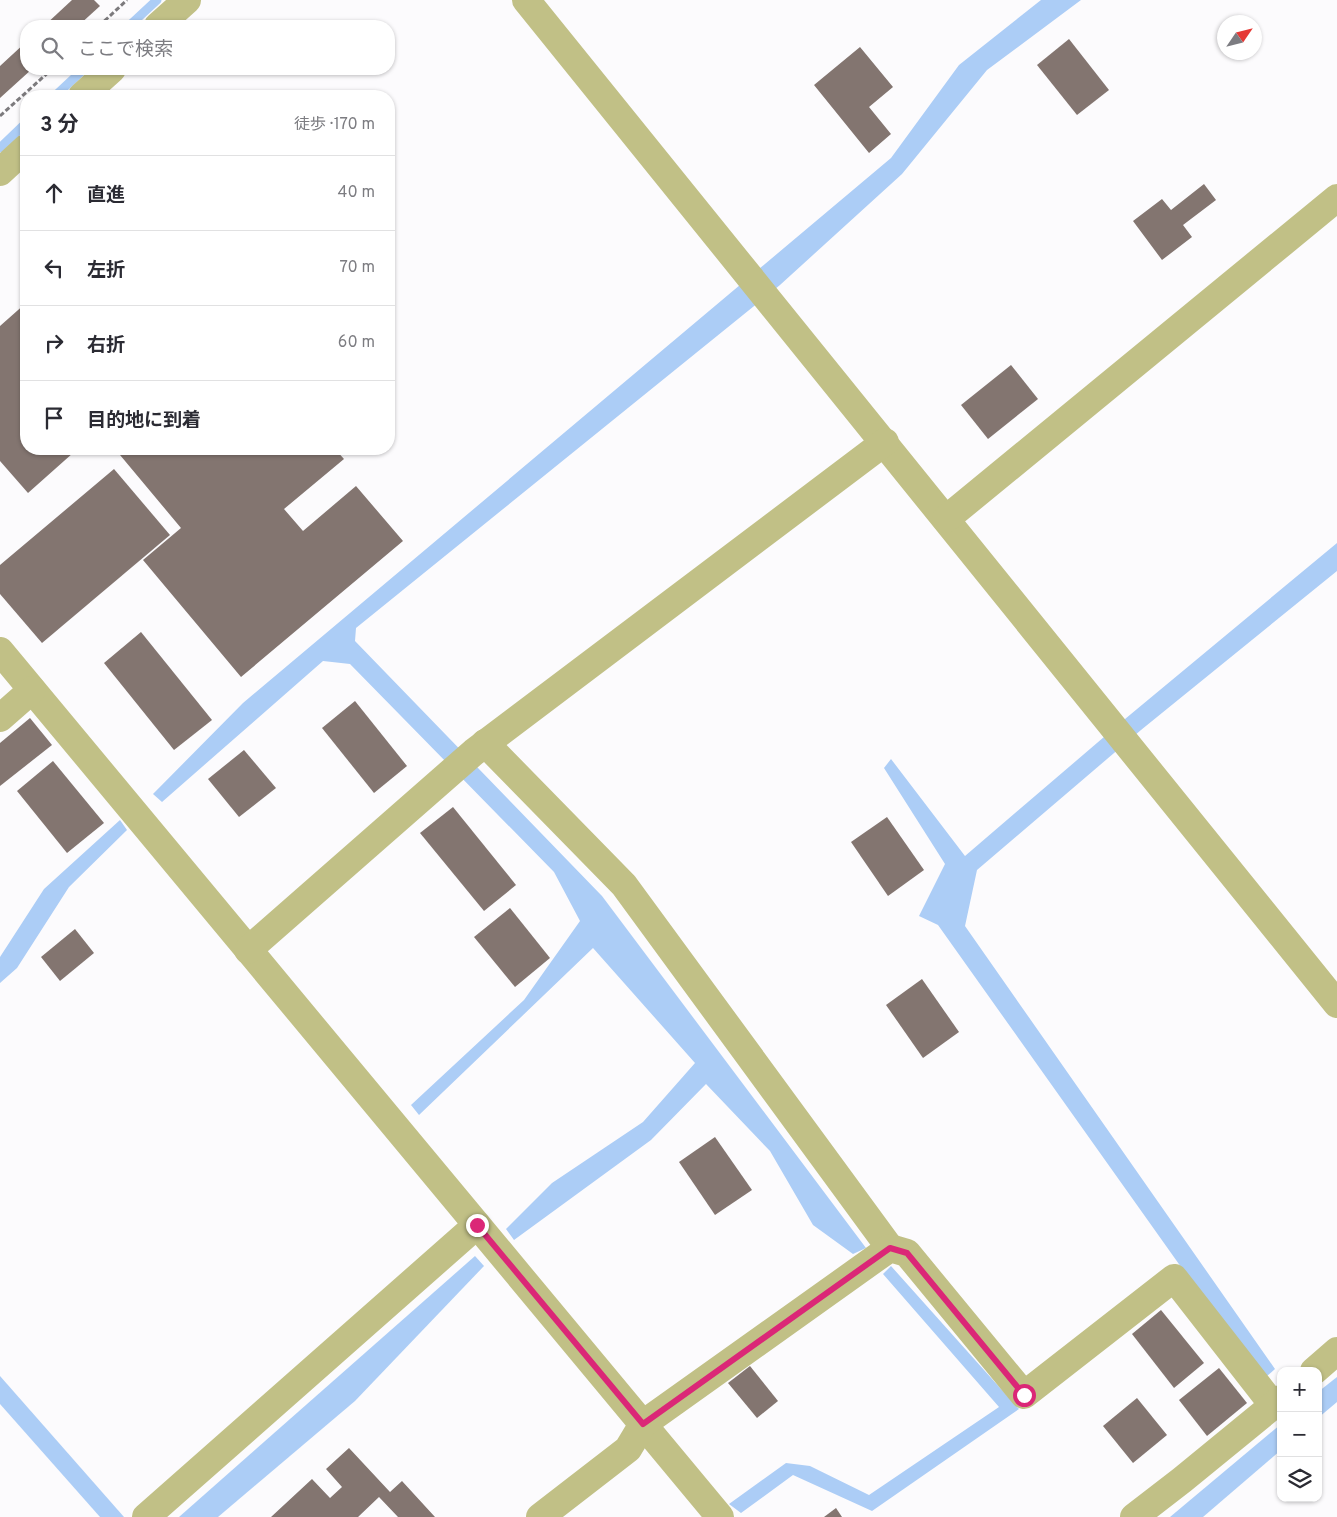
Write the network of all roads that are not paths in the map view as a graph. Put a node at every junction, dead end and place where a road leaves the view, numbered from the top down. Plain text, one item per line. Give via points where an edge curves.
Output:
1 (187, 0) edge
2 (526, 0) edge
3 (165, 20) edge
4 (105, 75) edge
5 (89, 90) edge
6 (20, 154) edge
7 (0, 172) edge
8 (1337, 198) edge
9 (884, 442) junction
10 (946, 519) junction
11 (0, 652) edge
12 (32, 690) junction
13 (0, 718) edge
14 (479, 748) junction
15 (248, 950) junction
16 (1337, 1004) edge
17 (477, 1225) junction
18 (890, 1248) junction
19 (1337, 1351) edge
20 (1319, 1367) edge
21 (1277, 1402) edge
22 (643, 1424) junction
23 (146, 1517) edge
24 (540, 1517) edge
25 (720, 1517) edge
26 (1134, 1517) edge

1 - 3 street
2 - 9 street
4 - 5 street
6 - 7 street
8 - 10 street
9 - 10 street
9 - 14 street
10 - 16 street
11 - 12 street
12 - 13 street
12 - 15 street
14 - 15 street
14 - 18 street via 624,885
15 - 17 street
17 - 22 street
17 - 23 street
18 - 21 street via 907,1253 1024,1395 1174,1278
18 - 22 street
19 - 20 street
21 - 26 street
22 - 24 street via 628,1449
22 - 25 street

